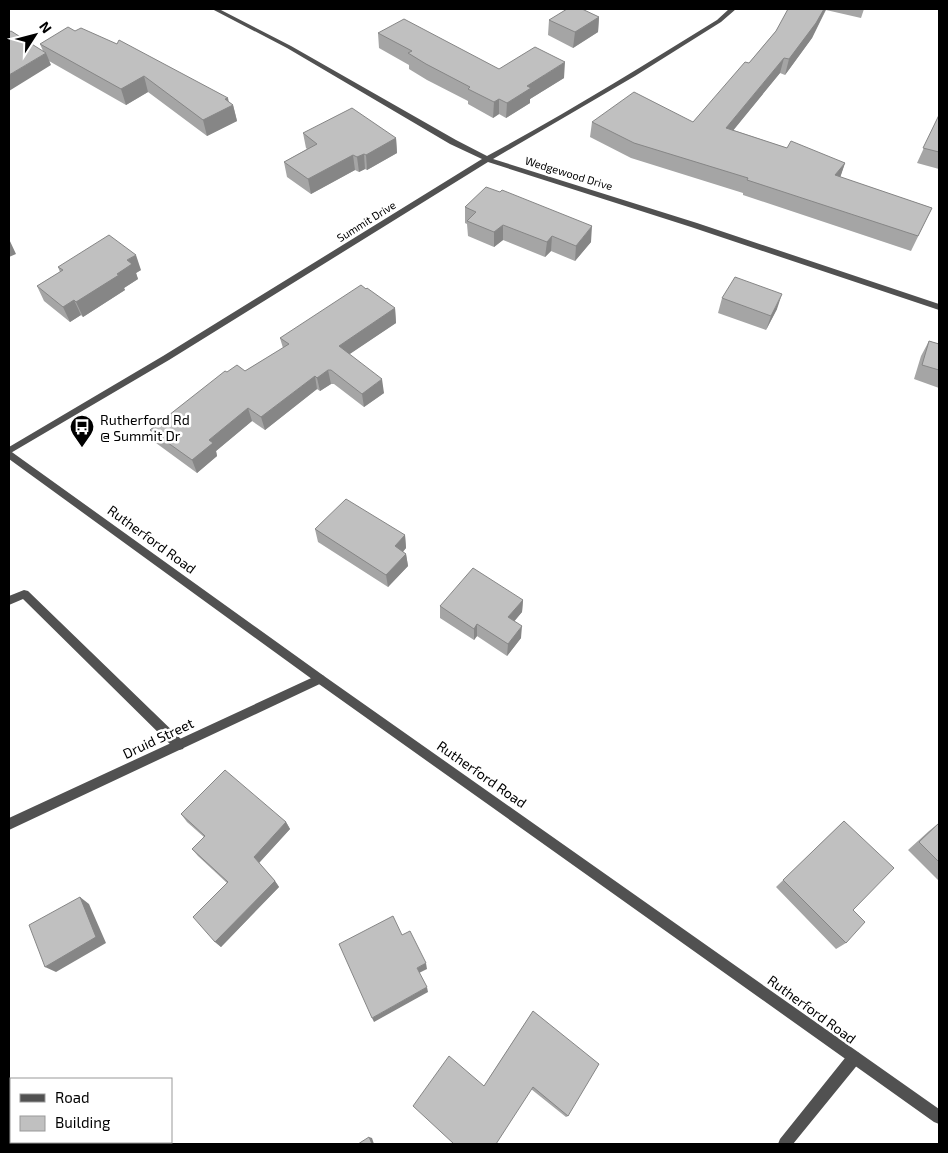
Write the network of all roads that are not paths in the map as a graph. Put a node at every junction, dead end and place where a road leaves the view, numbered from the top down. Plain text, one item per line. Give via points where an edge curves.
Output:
1 (215, 9) edge
2 (733, 9) edge
3 (487, 159) junction
4 (937, 303) edge
5 (9, 452) edge
6 (9, 601) edge
7 (320, 679) junction
8 (179, 745) junction
9 (9, 824) edge
10 (854, 1058) junction
11 (939, 1117) edge
12 (785, 1144) edge

1 - 3 street, Wedgewood Drive
2 - 3 street, Summit Drive via 620,83
3 - 4 street, Wedgewood Drive
3 - 5 street, Summit Drive
5 - 7 street, Rutherford Road
6 - 8 street via 24,594
7 - 8 street, Druid Street
7 - 10 street, Rutherford Road
8 - 9 street, Druid Street
10 - 11 street, Rutherford Road
10 - 12 street

